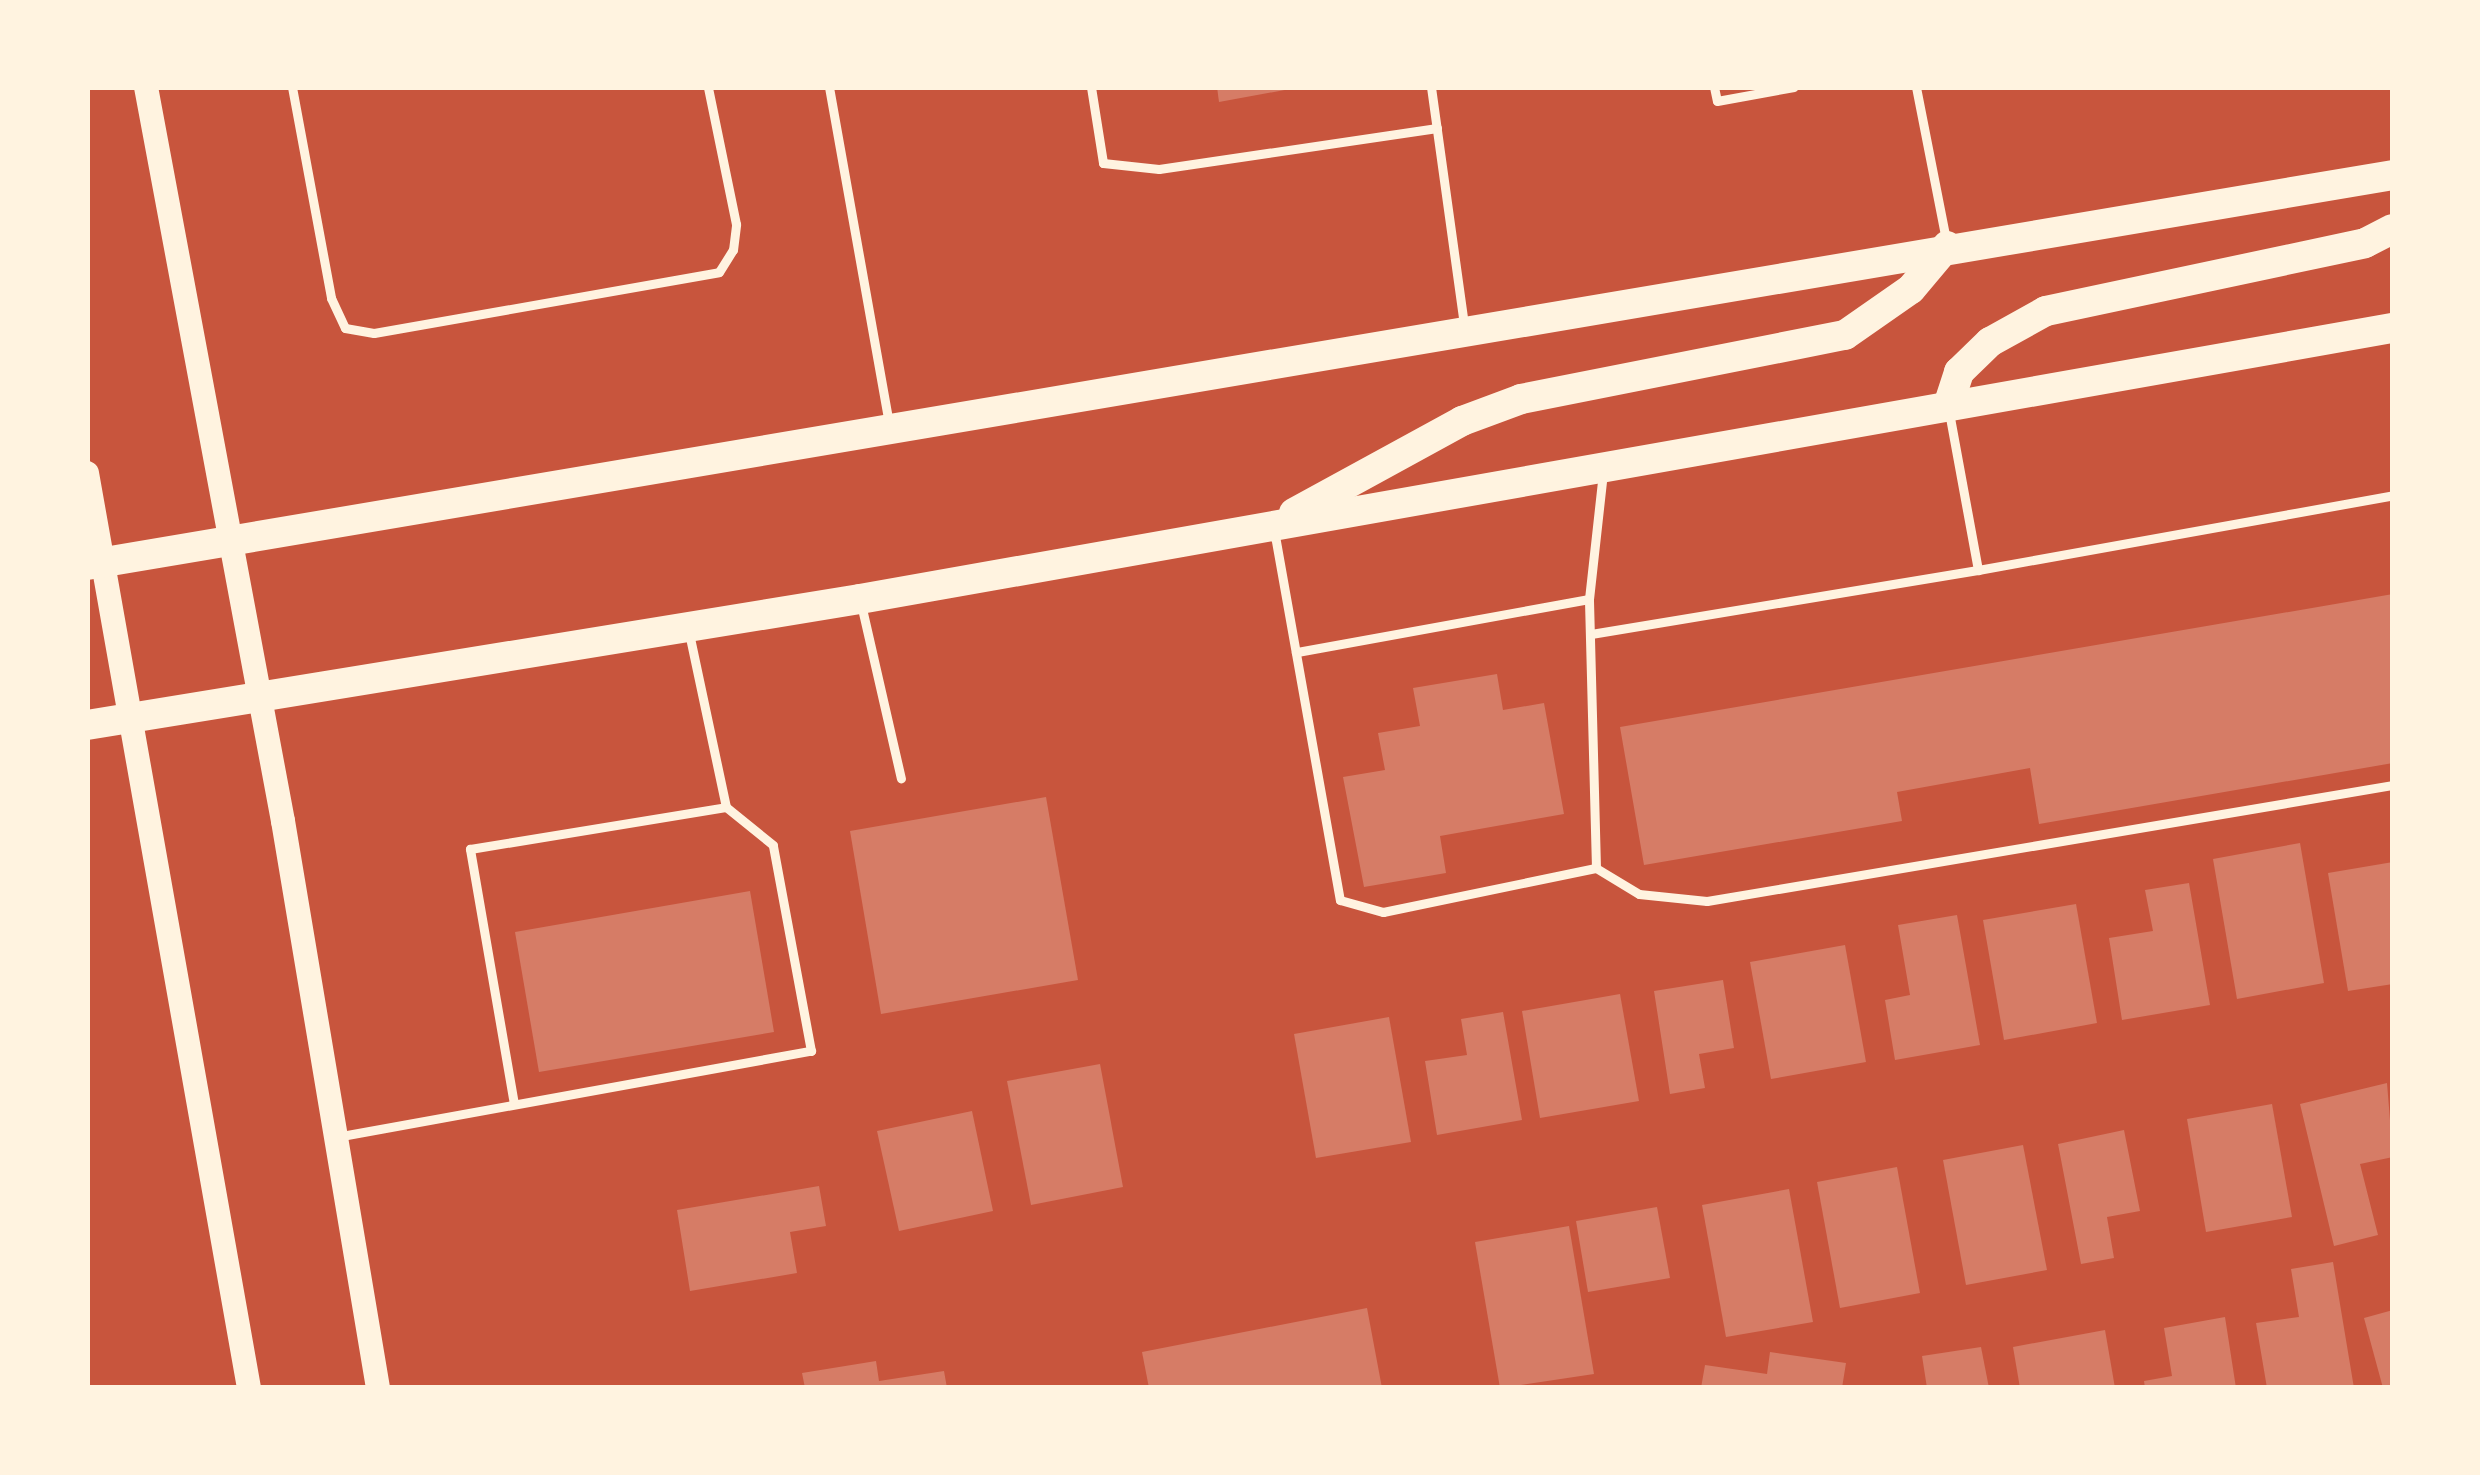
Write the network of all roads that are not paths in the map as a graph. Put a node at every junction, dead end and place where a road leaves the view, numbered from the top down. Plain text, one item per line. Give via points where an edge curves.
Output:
1 (146, 87) edge
2 (292, 87) edge
3 (708, 87) edge
4 (829, 87) edge
5 (1091, 87) edge
6 (1431, 87) edge
7 (1714, 87) edge
8 (1794, 87) edge
9 (1916, 87) edge
10 (1436, 128) junction
11 (2393, 175) edge
12 (2393, 229) edge
13 (1947, 246) junction
14 (2393, 328) edge
15 (1465, 330) junction
16 (1948, 406) junction
17 (890, 428) junction
18 (1604, 467) junction
19 (87, 473) edge
20 (2393, 495) edge
21 (1273, 525) junction
22 (229, 541) junction
23 (95, 564) edge
24 (1978, 570) junction
25 (860, 599) junction
26 (1589, 599) junction
27 (688, 628) junction
28 (1591, 634) junction
29 (1296, 652) junction
30 (258, 698) junction
31 (134, 717) junction
32 (87, 725) edge
33 (901, 778) dead end
34 (2393, 785) edge
35 (726, 807) junction
36 (1597, 868) junction
37 (514, 1104) junction
38 (337, 1137) junction
39 (249, 1388) edge
40 (378, 1388) edge

1 - 22 main road
2 - 3 lane via 331,298 345,328 374,333 719,272 736,224
4 - 17 lane
5 - 10 lane via 1103,163 1159,169
6 - 10 lane
7 - 8 lane via 1717,101
9 - 13 lane
10 - 15 lane
11 - 13 main road
12 - 16 main road via 2365,243 2046,310 1990,342 1959,372
13 - 15 main road
13 - 21 main road via 1911,289 1845,335 1521,399 1462,421
14 - 16 main road
15 - 17 main road
16 - 18 main road
16 - 24 lane
17 - 22 main road
18 - 21 main road
18 - 26 lane
19 - 23 main road
20 - 24 lane
21 - 25 main road
21 - 29 lane
22 - 23 main road
22 - 30 main road
23 - 31 main road
24 - 28 lane
25 - 27 main road
25 - 33 lane
26 - 28 lane
26 - 29 lane
27 - 30 main road
27 - 35 lane
28 - 36 lane
29 - 36 lane via 1347,906 1384,912
30 - 31 main road
30 - 38 main road
31 - 32 main road
31 - 39 main road
34 - 36 lane via 1707,901 1639,894
35 - 37 lane via 470,849
35 - 37 lane via 773,845 811,1052
37 - 38 lane
38 - 40 main road

